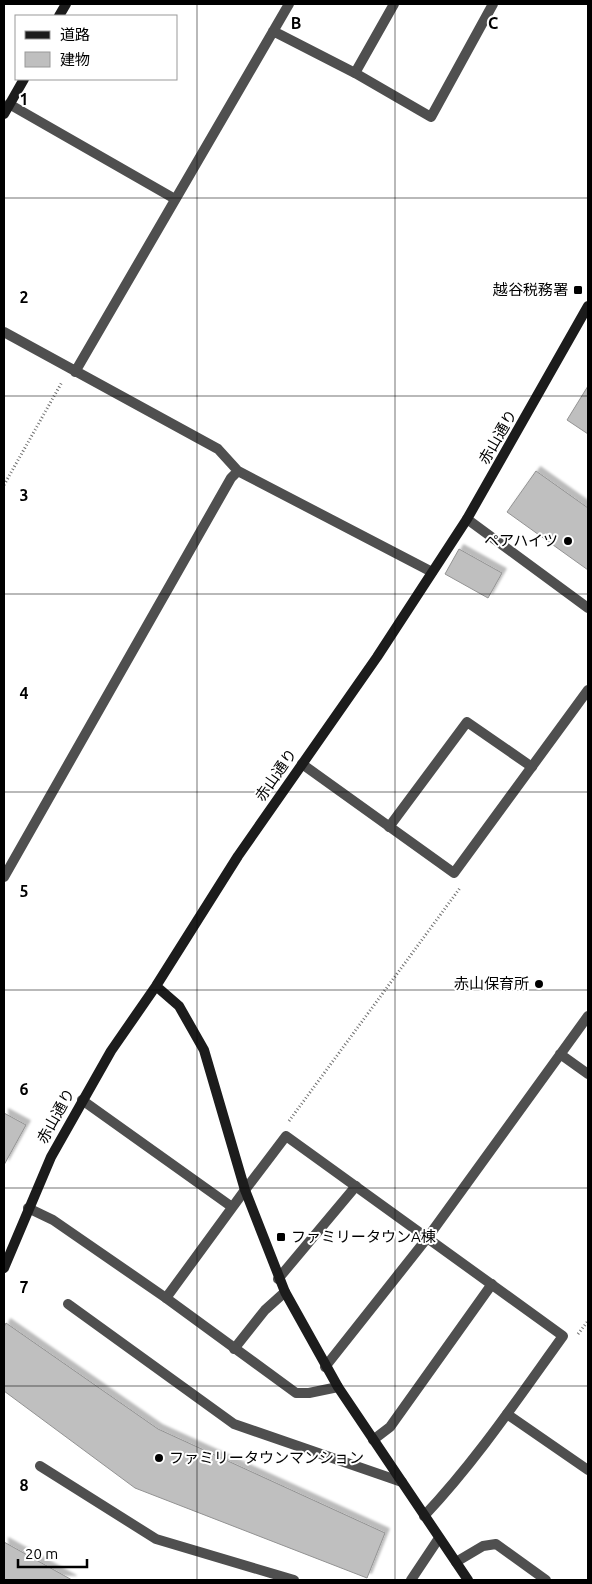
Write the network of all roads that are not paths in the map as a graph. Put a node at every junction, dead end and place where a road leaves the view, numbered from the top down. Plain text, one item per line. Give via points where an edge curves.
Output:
1 (66, 4) edge
2 (289, 4) edge
3 (394, 4) edge
4 (493, 4) edge
5 (60, 15) edge
6 (273, 31) junction
7 (355, 74) junction
8 (23, 80) edge
9 (6, 109) edge
10 (175, 199) junction
11 (588, 306) edge
12 (4, 332) edge
13 (72, 370) junction
14 (238, 471) junction
15 (467, 520) junction
16 (432, 572) junction
17 (588, 608) edge
18 (588, 690) edge
19 (302, 764) junction
20 (532, 767) junction
21 (390, 827) junction
22 (4, 877) edge
23 (156, 986) junction
24 (588, 1016) edge
25 (560, 1054) junction
26 (588, 1074) edge
27 (82, 1100) junction
28 (356, 1186) junction
29 (244, 1190) junction
30 (232, 1207) junction
31 (28, 1208) junction
32 (428, 1237) junction
33 (4, 1268) edge
34 (278, 1279) junction
35 (492, 1284) junction
36 (285, 1292) junction
37 (166, 1298) junction
38 (68, 1304) dead end
39 (234, 1348) junction
40 (325, 1367) junction
41 (338, 1387) junction
42 (507, 1414) junction
43 (373, 1440) junction
44 (40, 1466) dead end
45 (588, 1470) edge
46 (402, 1482) junction
47 (424, 1516) junction
48 (439, 1538) junction
49 (456, 1562) junction
50 (294, 1580) edge
51 (411, 1580) edge
52 (468, 1580) edge
53 (546, 1580) edge

1 - 5 street
2 - 6 street
3 - 7 street
4 - 7 street via 431,117
6 - 7 street
6 - 10 street
8 - 9 street
9 - 10 street
10 - 13 street
11 - 15 street, 赤山通り
12 - 13 street
13 - 14 street via 218,449
14 - 16 street
14 - 22 street via 231,478
15 - 16 street, 赤山通り
15 - 17 street
16 - 19 street, 赤山通り
18 - 20 street
19 - 21 street
19 - 23 street, 赤山通り via 238,856
20 - 21 street via 468,722
20 - 21 street via 454,873
23 - 27 street, 赤山通り
23 - 29 street via 179,1006 204,1050
24 - 25 street
25 - 26 street
25 - 32 street
27 - 30 street
27 - 31 street, 赤山通り via 51,1156
28 - 29 street via 286,1136
28 - 32 street
28 - 34 street
29 - 30 street
29 - 34 street
30 - 37 street
31 - 33 street, 赤山通り
31 - 37 street via 52,1220
32 - 35 street
32 - 40 street
34 - 36 street
35 - 42 street via 563,1336
35 - 43 street via 390,1427
36 - 39 street via 265,1310
36 - 40 street
37 - 39 street
38 - 46 street via 234,1424
39 - 41 street via 296,1393
40 - 41 street
41 - 43 street
42 - 45 street
42 - 47 street
43 - 46 street
44 - 50 street via 156,1539
46 - 47 street
47 - 48 street
48 - 49 street
48 - 51 street
49 - 52 street
49 - 53 street via 483,1546 496,1544

